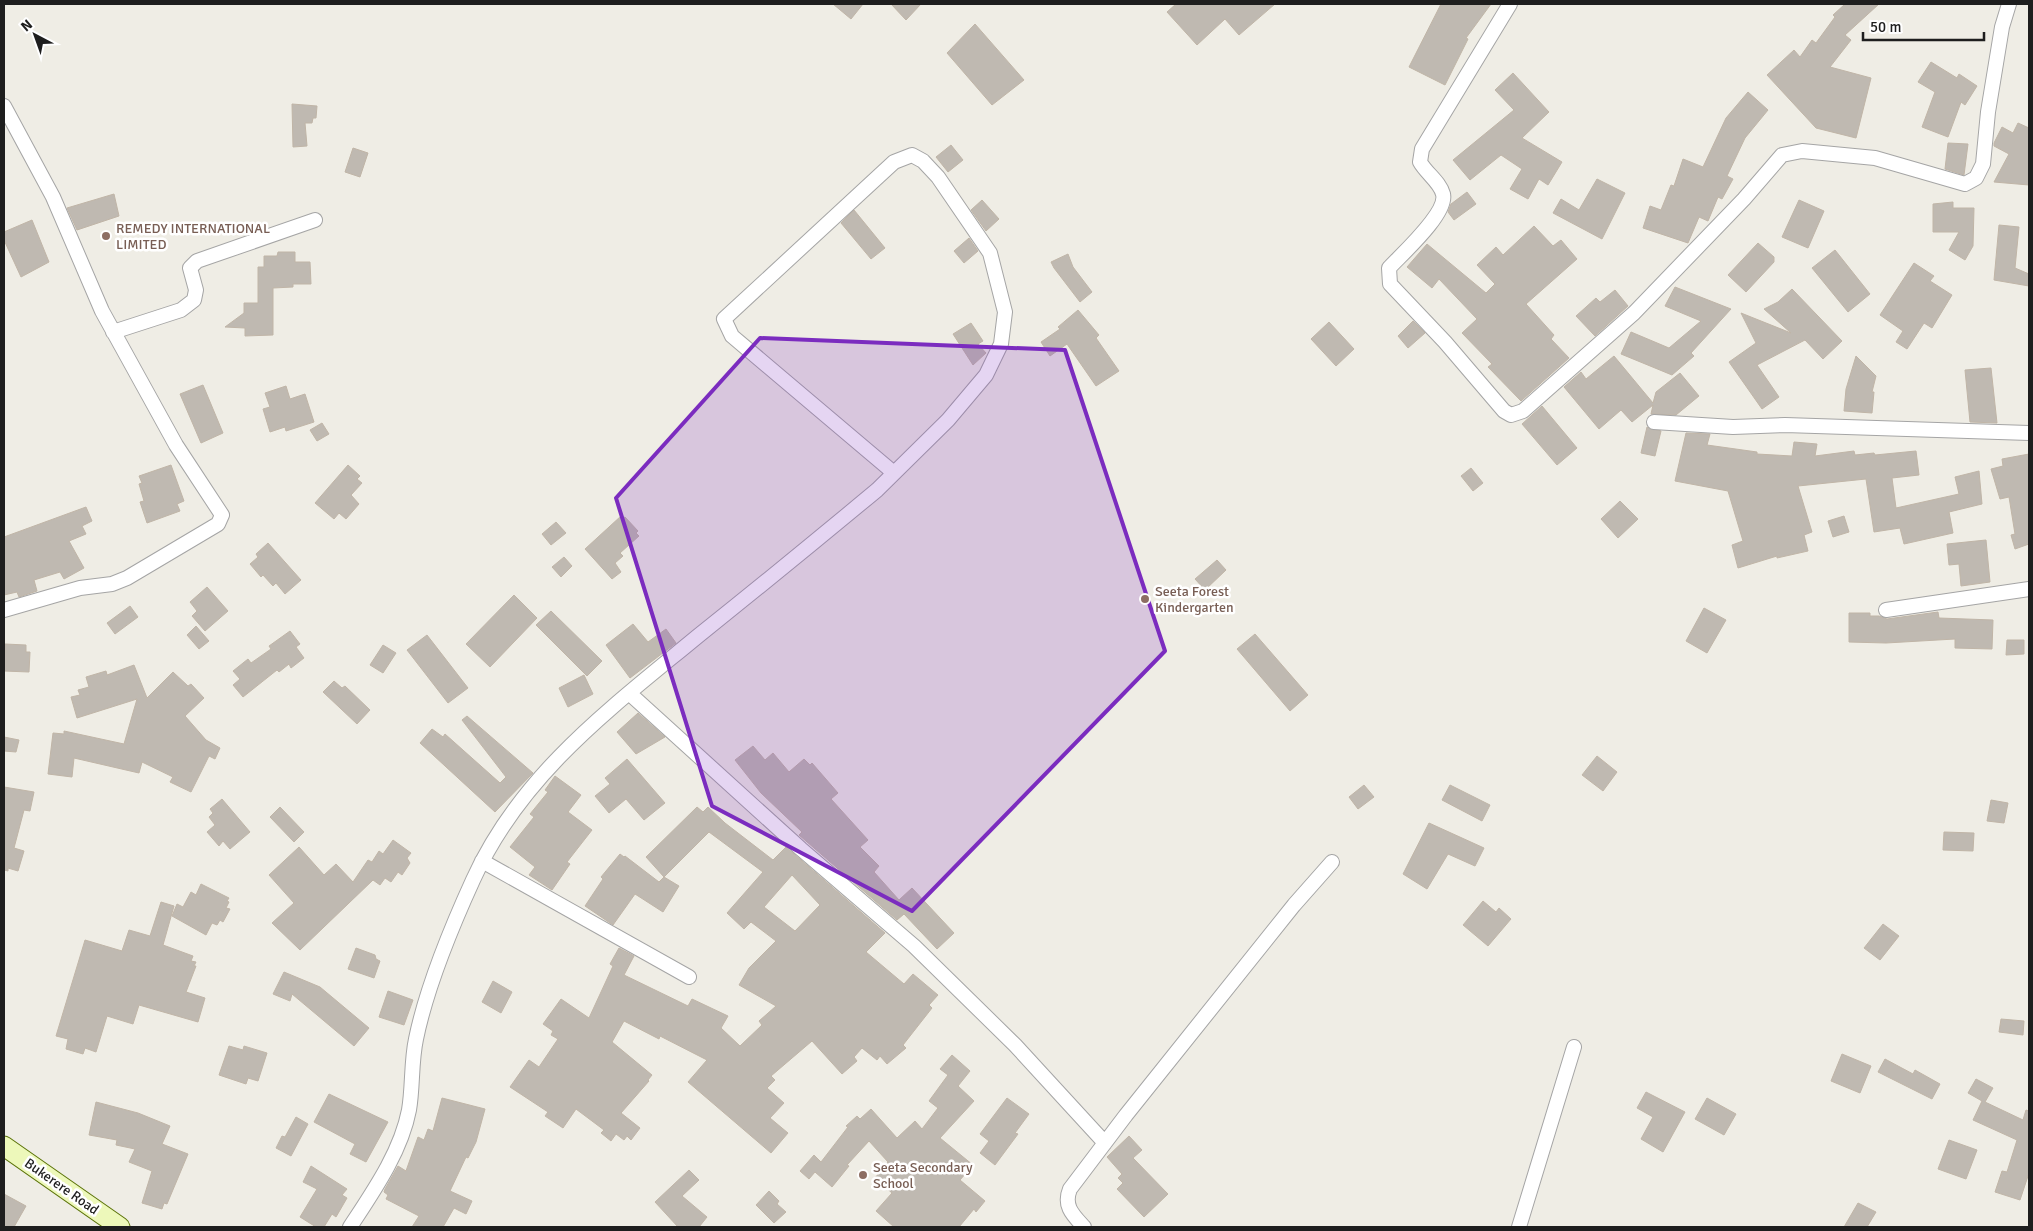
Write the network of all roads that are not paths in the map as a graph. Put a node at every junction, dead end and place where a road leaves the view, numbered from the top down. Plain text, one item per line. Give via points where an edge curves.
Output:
1 (1510, 4) edge
2 (2009, 4) edge
3 (4, 106) edge
4 (315, 220) dead end
5 (114, 332) junction
6 (1654, 422) dead end
7 (2029, 433) edge
8 (894, 473) junction
9 (2029, 589) edge
10 (4, 610) edge
11 (1886, 610) dead end
12 (629, 693) junction
13 (482, 861) junction
14 (1332, 862) dead end
15 (689, 977) dead end
16 (1574, 1047) dead end
17 (1105, 1143) junction
18 (4, 1146) edge
19 (120, 1227) edge
20 (350, 1227) edge
21 (1084, 1227) edge
22 (1519, 1227) edge

1 - 2 street via 1422,149 1420,162 1443,194 1442,203 1436,217 1389,268 1388,276 1390,284 1511,415 1523,410 1634,313 1782,155 1802,151 1875,158 1965,184 1976,178 1982,164 1994,74
3 - 5 street via 53,197
4 - 5 street via 197,261 190,268 196,290 194,300 181,310
5 - 10 street via 176,445 221,511 222,520 127,578
6 - 7 street via 1733,427 1785,425
8 - 8 street via 948,420 986,374 1001,344 1005,312 990,253 938,177 923,161 912,155 894,162 724,319 732,336
8 - 12 street
9 - 11 street
12 - 13 street via 555,759 518,804 491,842
12 - 17 street via 914,946 1015,1045
13 - 15 street
13 - 20 street via 421,1020 415,1042 409,1110 399,1142
14 - 17 street via 1294,905
16 - 22 street
17 - 21 street via 1067,1196 1069,1209
18 - 19 main road, Bukerere Road

